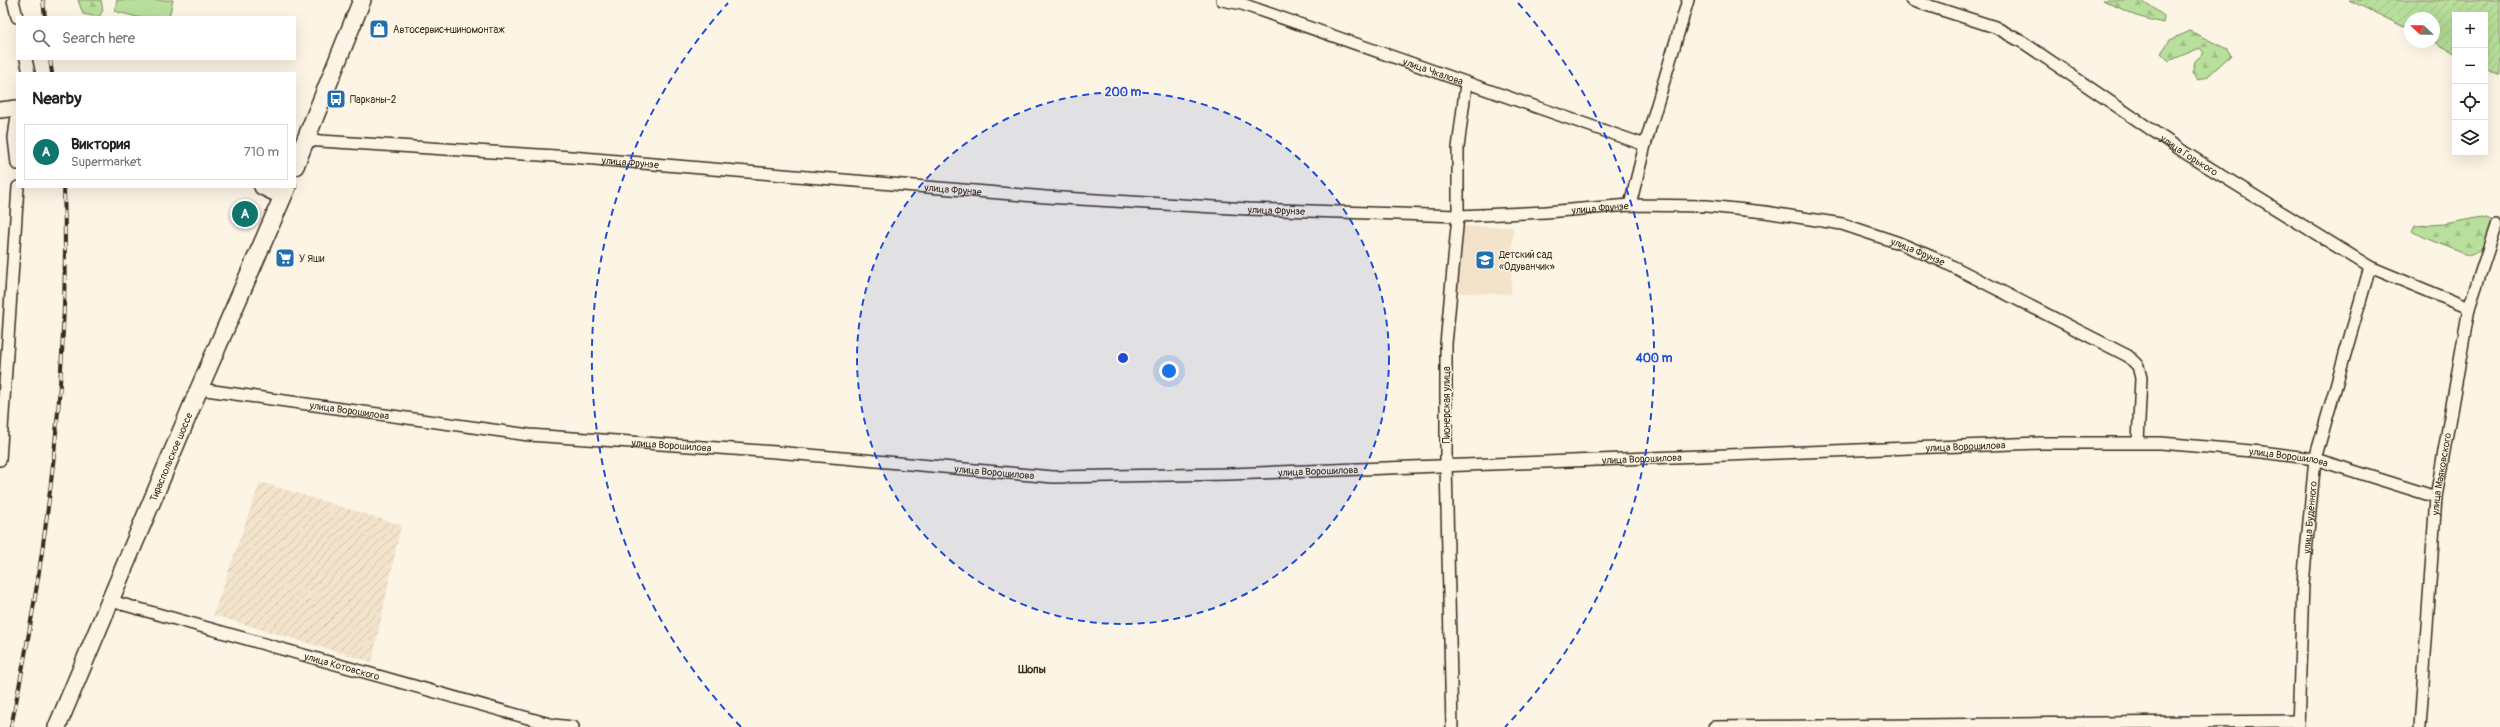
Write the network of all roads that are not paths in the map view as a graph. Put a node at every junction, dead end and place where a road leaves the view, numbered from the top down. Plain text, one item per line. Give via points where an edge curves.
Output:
1 (13, 0) edge
2 (362, 0) edge
3 (1222, 0) edge
4 (1688, 0) edge
5 (1911, 0) edge
6 (17, 16) edge
7 (26, 60) edge
8 (29, 72) edge
9 (1466, 84) junction
10 (16, 108) edge
11 (0, 110) edge
12 (16, 123) edge
13 (305, 140) junction
14 (1645, 145) junction
15 (16, 155) edge
16 (296, 163) edge
17 (18, 188) edge
18 (267, 188) edge
19 (285, 192) edge
20 (1630, 205) junction
21 (1458, 216) junction
22 (2496, 226) dead end
23 (2370, 267) junction
24 (2469, 308) junction
25 (199, 388) junction
26 (2138, 442) junction
27 (2315, 459) junction
28 (0, 460) edge
29 (1446, 464) junction
30 (2436, 497) junction
31 (111, 601) junction
32 (2298, 724) edge
33 (553, 726) edge
34 (57, 727) edge
35 (573, 727) edge
36 (1452, 727) edge
37 (1714, 727) edge
38 (2420, 727) edge

1 - 6 street
2 - 13 main road
3 - 9 street, улица Чкалова via 1242,4
4 - 14 street
5 - 23 street, улица Горького via 1995,27 2024,43 2187,154
7 - 8 street
9 - 14 street, улица Чкалова
9 - 21 street, Пионерская улица via 1458,148
10 - 11 main road
12 - 15 street via 14,138
13 - 16 main road
13 - 21 street, улица Фрунзе via 571,157 1046,197 1248,209
14 - 20 street
17 - 28 street
18 - 19 main road
19 - 25 main road, Тираспольское шоссе
20 - 21 street, улица Фрунзе
20 - 26 street, улица Фрунзе via 1707,206 1842,224 1872,232 1944,262 2045,312 2135,361 2141,378
21 - 29 street, Пионерская улица via 1446,344
22 - 24 street, улица Маяковского
23 - 24 street, улица Горького
23 - 27 street, улица Будённого
24 - 30 street, улица Маяковского
25 - 29 street, улица Ворошилова via 529,435 776,452 1053,477 1228,474
25 - 31 main road, Тираспольское шоссе
26 - 27 street, улица Ворошилова via 2228,447
26 - 29 street, улица Ворошилова via 2034,443
27 - 30 street, улица Ворошилова
27 - 32 street, улица Будённого via 2303,584
29 - 36 street, Пионерская улица
30 - 38 street, улица Маяковского
31 - 33 street, улица Котовского
31 - 34 main road, Тираспольское шоссе
32 - 37 street
33 - 35 street, улица Котовского

